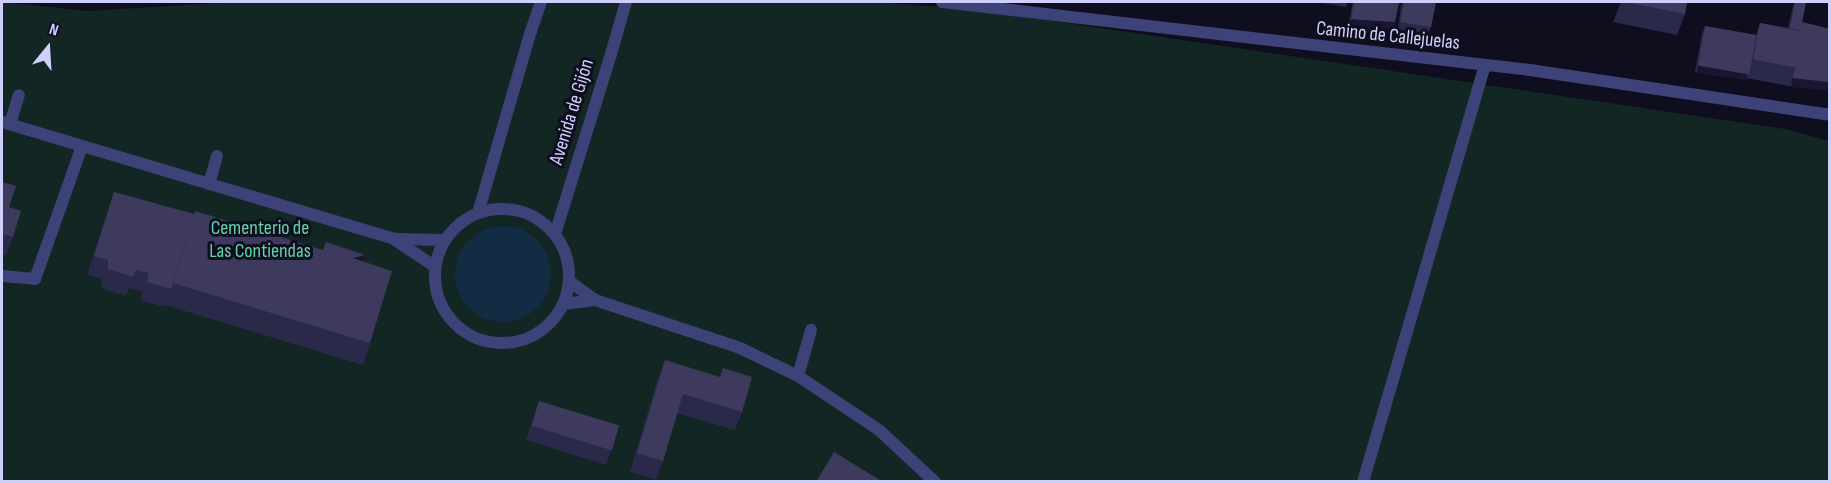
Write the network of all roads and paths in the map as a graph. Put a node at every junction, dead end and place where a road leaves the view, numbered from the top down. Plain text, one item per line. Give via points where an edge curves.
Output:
1 (541, 2) edge
2 (626, 2) edge
3 (942, 2) edge
4 (1485, 66) junction
5 (19, 95) dead end
6 (1830, 115) edge
7 (6, 123) edge
8 (82, 146) junction
9 (217, 156) dead end
10 (209, 184) junction
11 (478, 213) junction
12 (555, 234) junction
13 (394, 239) junction
14 (444, 240) junction
15 (434, 266) junction
16 (2, 276) edge
17 (569, 281) junction
18 (595, 300) junction
19 (563, 304) junction
20 (811, 330) dead end
21 (798, 376) junction
22 (934, 482) edge
23 (1363, 482) edge

1 - 11 street
2 - 12 street, Avenida de Gijón
3 - 4 street, Camino de Callejuelas
4 - 6 street, Camino de Callejuelas
4 - 23 street
5 - 7 street
7 - 8 street
8 - 10 street
8 - 16 street via 35,279
9 - 10 street
10 - 13 street
11 - 12 street via 520,211
11 - 14 street
12 - 17 street via 568,264
13 - 14 street
13 - 15 street
14 - 15 street
15 - 19 street via 440,305 463,332 479,340 497,344 532,337
17 - 18 street
17 - 19 street
18 - 19 street
18 - 21 street via 740,348
20 - 21 street
21 - 22 street via 879,430

